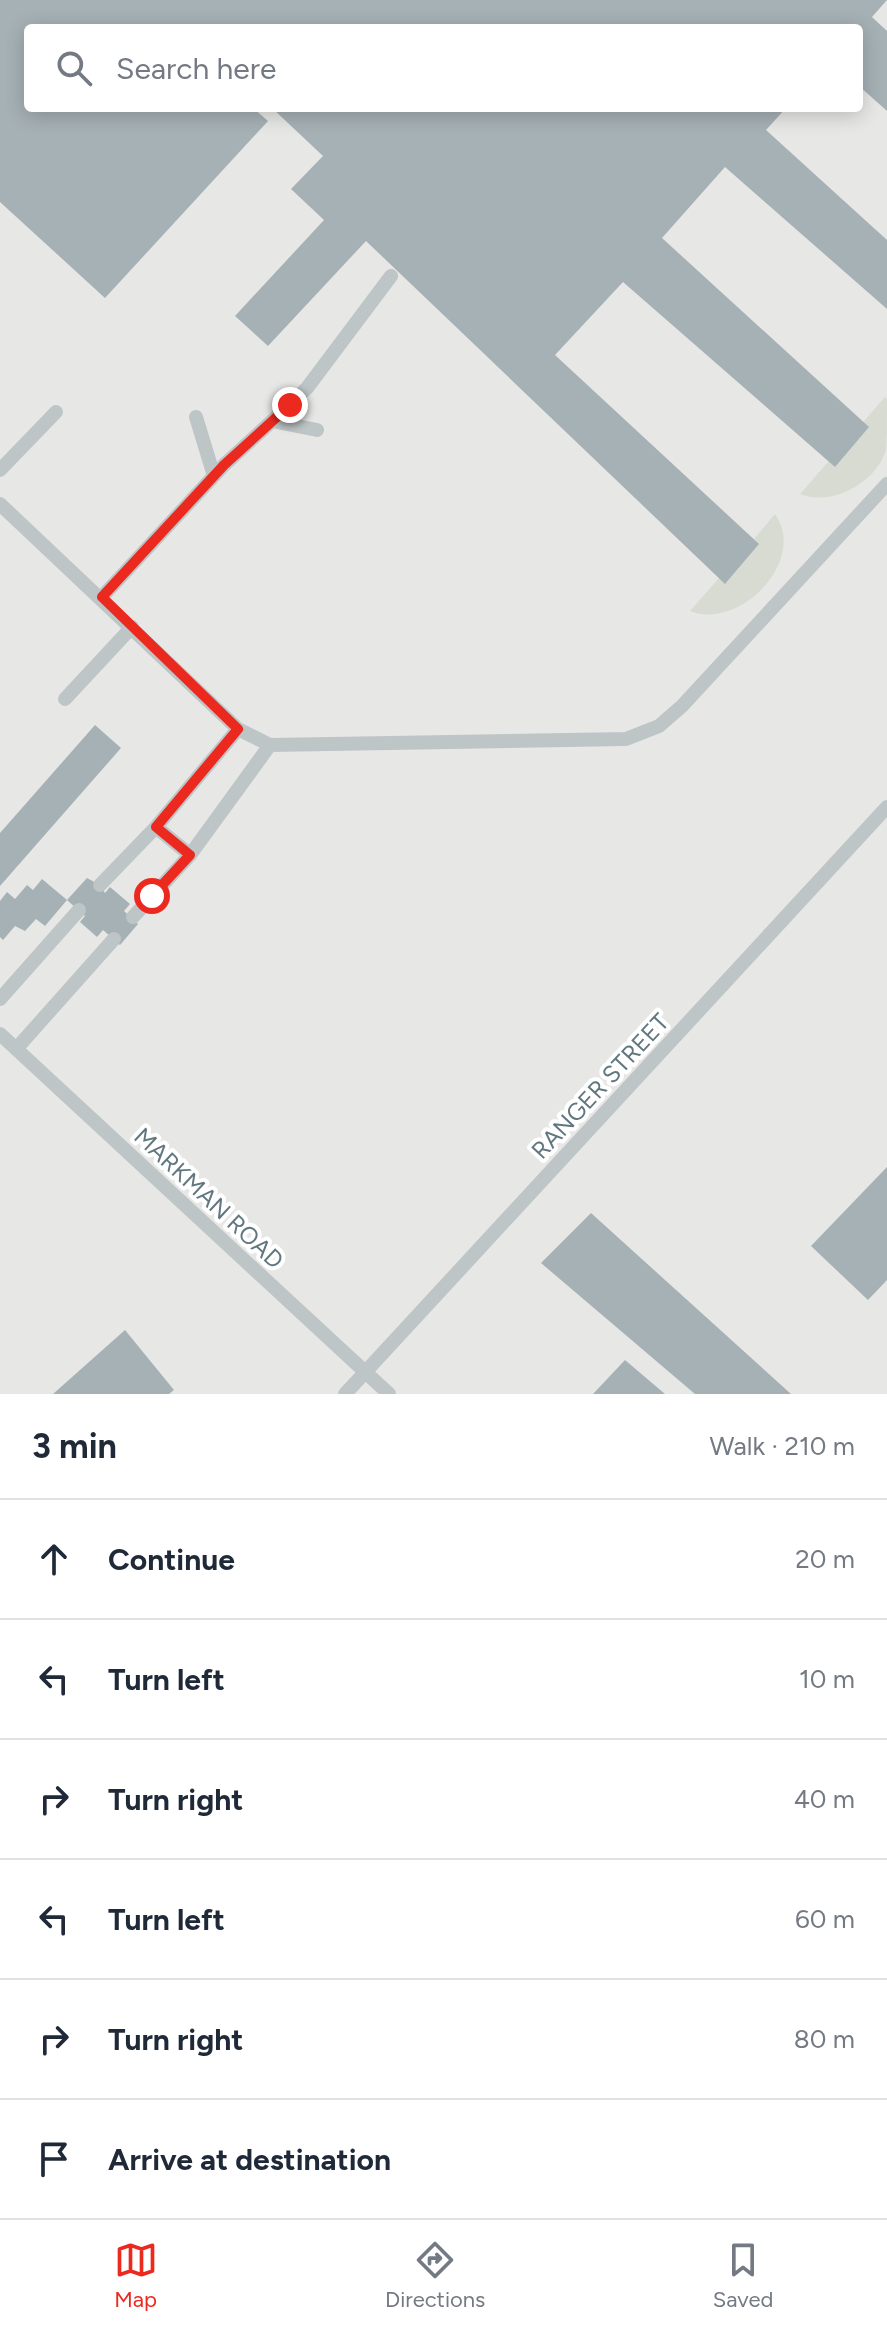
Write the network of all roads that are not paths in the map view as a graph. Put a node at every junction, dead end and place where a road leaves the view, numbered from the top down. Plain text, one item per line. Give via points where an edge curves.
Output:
1 (391, 276) dead end
2 (56, 412) dead end
3 (196, 417) dead end
4 (272, 421) junction
5 (317, 430) dead end
6 (0, 470) edge
7 (214, 476) junction
8 (887, 484) edge
9 (0, 504) edge
10 (102, 597) junction
11 (132, 627) junction
12 (65, 699) dead end
13 (238, 729) junction
14 (270, 745) junction
15 (887, 807) edge
16 (156, 827) junction
17 (190, 855) junction
18 (100, 885) dead end
19 (79, 910) dead end
20 (133, 917) dead end
21 (114, 939) dead end
22 (0, 999) edge
23 (0, 1034) edge
24 (16, 1049) junction
25 (366, 1373) junction
26 (345, 1394) edge
27 (389, 1394) edge

1 - 4 lane via 307,388
2 - 6 lane
3 - 7 lane
4 - 5 lane
4 - 7 lane
7 - 10 lane
8 - 14 lane via 682,706 643,735
9 - 10 lane
10 - 11 lane
11 - 12 lane
11 - 13 lane
13 - 14 lane
13 - 16 lane
14 - 17 lane
15 - 25 lane, RANGER STREET
16 - 17 lane
16 - 18 lane
17 - 20 lane
19 - 22 lane
21 - 24 lane
23 - 24 lane, MARKMAN ROAD
24 - 25 lane, MARKMAN ROAD
25 - 26 lane, RANGER STREET
25 - 27 lane, MARKMAN ROAD

